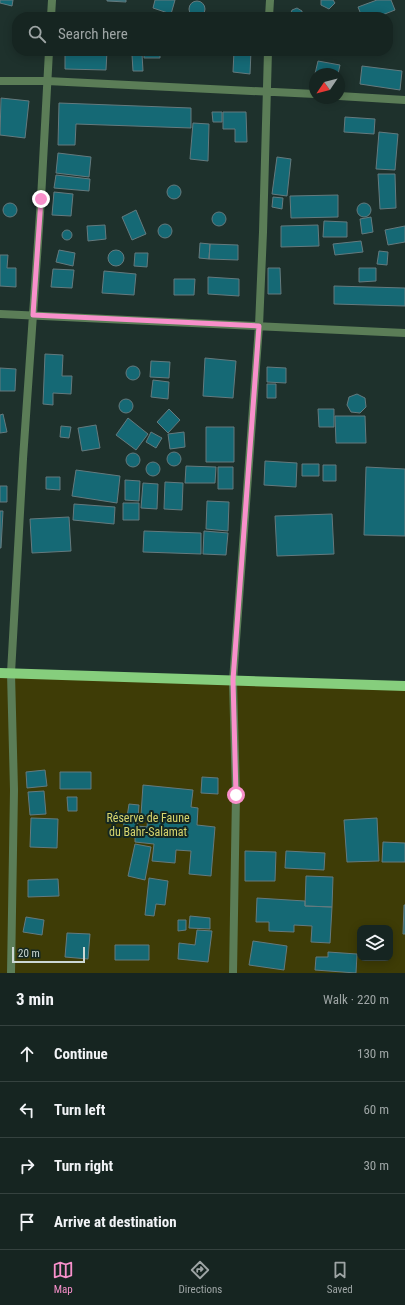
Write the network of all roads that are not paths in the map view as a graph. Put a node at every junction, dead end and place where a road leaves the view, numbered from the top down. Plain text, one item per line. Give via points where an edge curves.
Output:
1 (52, 0) edge
2 (270, 0) edge
3 (51, 12) edge
4 (269, 12) edge
5 (49, 56) edge
6 (268, 56) edge
7 (0, 81) edge
8 (47, 81) junction
9 (266, 91) junction
10 (309, 94) edge
11 (345, 96) edge
12 (405, 100) edge
13 (0, 314) edge
14 (33, 315) junction
15 (259, 326) junction
16 (405, 333) edge
17 (0, 673) edge
18 (11, 673) junction
19 (233, 680) junction
20 (405, 686) edge
21 (11, 973) edge
22 (233, 973) edge

1 - 3 street
2 - 4 street
5 - 8 street
6 - 9 street
7 - 8 street
8 - 9 street
8 - 14 street
9 - 10 street
9 - 15 street
11 - 12 street
13 - 14 street
14 - 15 street
14 - 18 street
15 - 16 street
15 - 19 street
17 - 18 main road
18 - 19 main road
18 - 21 street via 14,790
19 - 20 main road
19 - 22 street via 236,795

